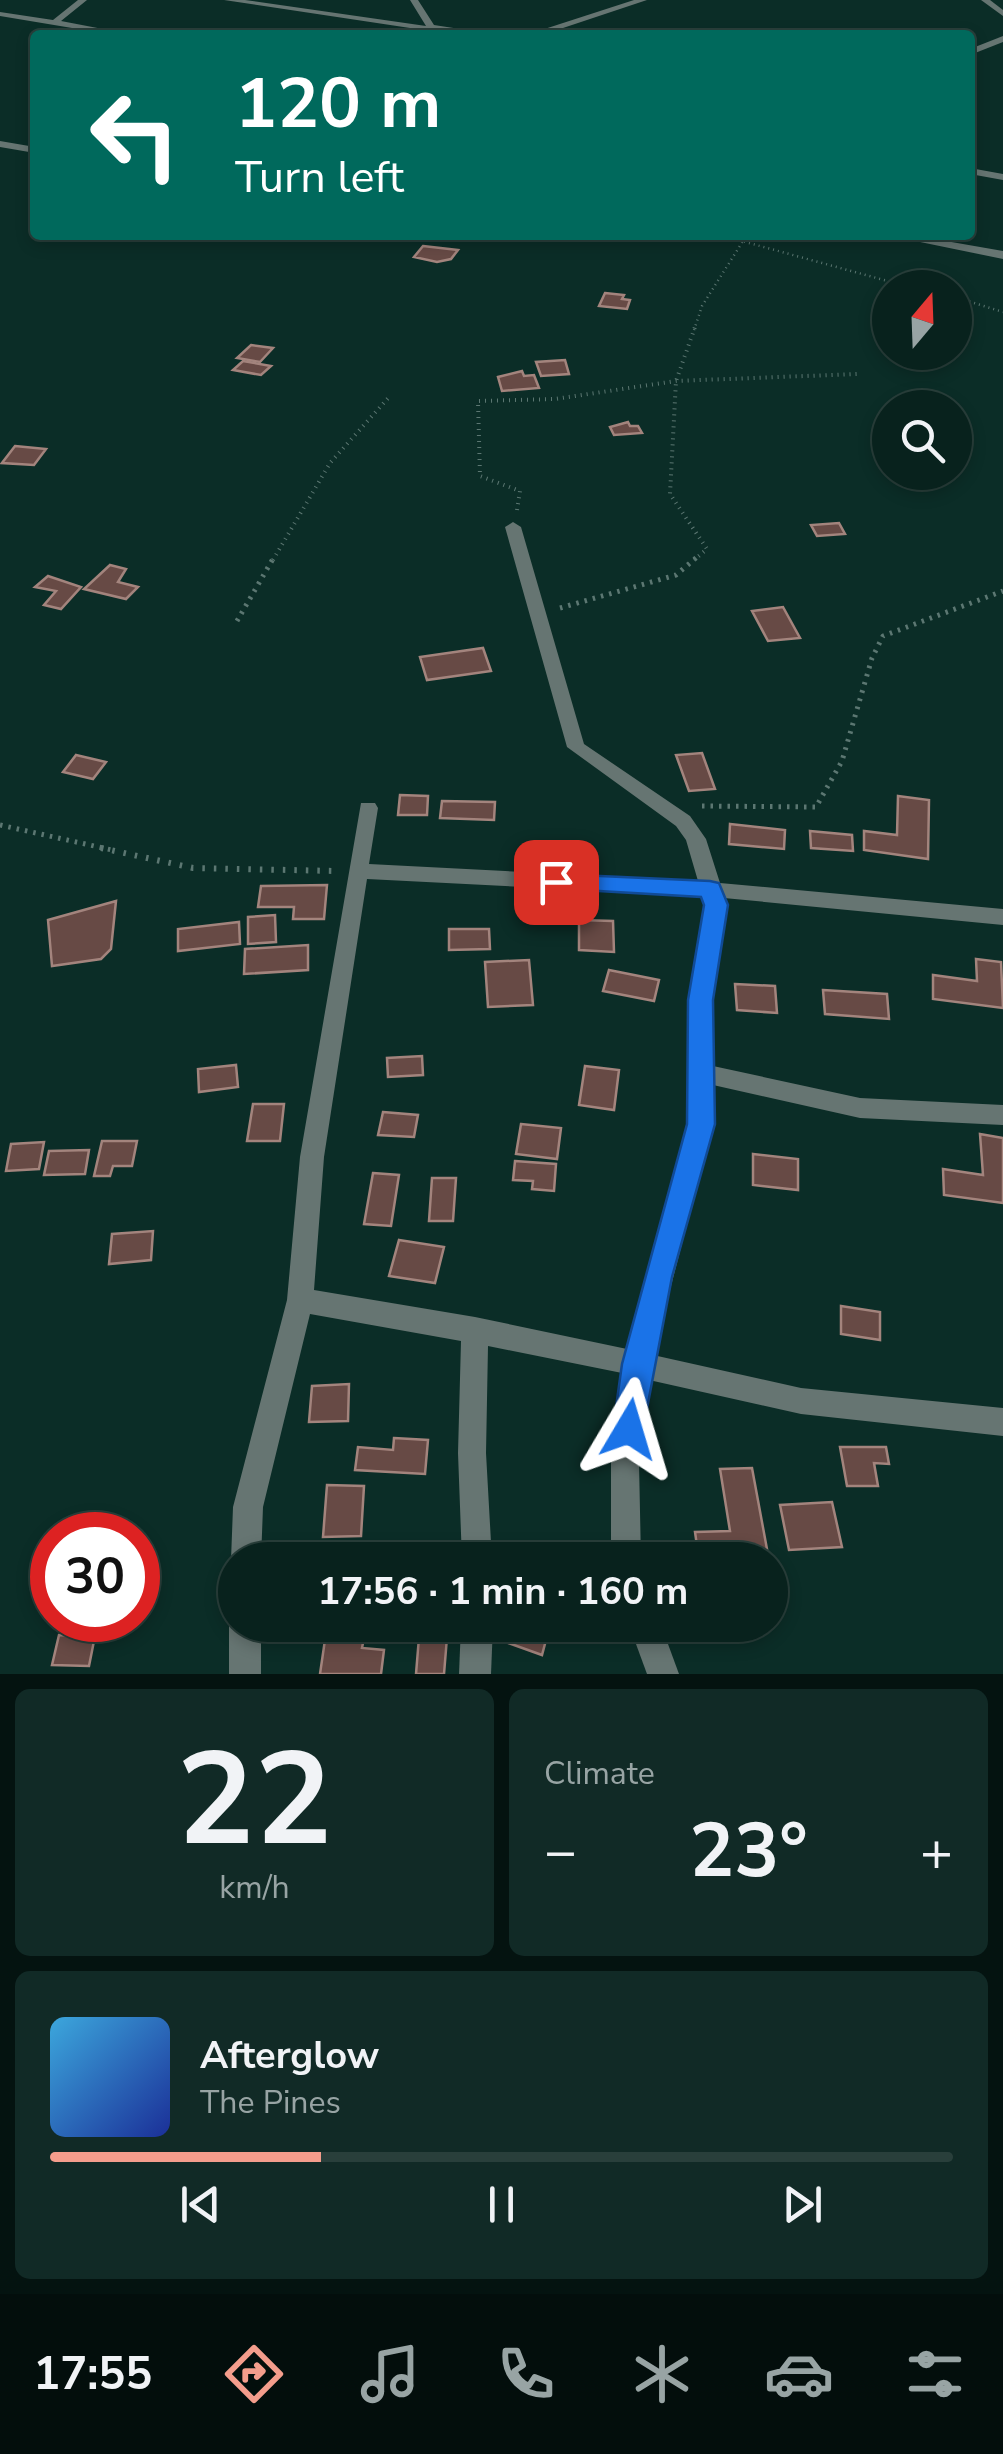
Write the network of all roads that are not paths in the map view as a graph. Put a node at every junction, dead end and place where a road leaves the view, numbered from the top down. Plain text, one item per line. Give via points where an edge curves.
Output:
1 (84, 0) edge
2 (228, 0) edge
3 (414, 0) edge
4 (643, 0) edge
5 (985, 0) edge
6 (0, 14) edge
7 (1003, 14) edge
8 (54, 23) junction
9 (98, 30) edge
10 (428, 30) edge
11 (434, 30) edge
12 (552, 30) edge
13 (1003, 39) edge
14 (975, 50) edge
15 (0, 144) edge
16 (30, 149) edge
17 (975, 172) edge
18 (1003, 176) edge
19 (938, 240) edge
20 (1003, 255) edge
21 (513, 527) road end
22 (368, 808) dead end
23 (358, 871) junction
24 (710, 889) junction
25 (1003, 917) edge
26 (703, 1073) junction
27 (1003, 1116) edge
28 (300, 1300) junction
29 (475, 1330) junction
30 (637, 1364) junction
31 (1003, 1422) edge
32 (247, 1542) edge
33 (476, 1542) edge
34 (626, 1542) edge
35 (245, 1642) edge
36 (477, 1642) edge
37 (651, 1642) edge
38 (245, 1674) edge
39 (476, 1674) edge
40 (663, 1674) edge

1 - 8 street
2 - 10 street
3 - 11 street
4 - 12 street
5 - 7 street
6 - 8 street
8 - 9 street
13 - 14 street
15 - 16 street
17 - 18 street
19 - 20 street
21 - 24 street via 576,747 683,820
22 - 23 street
23 - 24 street
23 - 28 street via 312,1157
24 - 25 street
24 - 26 street via 716,905 701,1000
26 - 27 street via 860,1108
26 - 30 street via 701,1124
28 - 29 street
28 - 32 street via 248,1507
29 - 30 street
29 - 33 street
30 - 31 street via 800,1401
30 - 34 street via 625,1462
35 - 38 street
36 - 39 street
37 - 40 street

